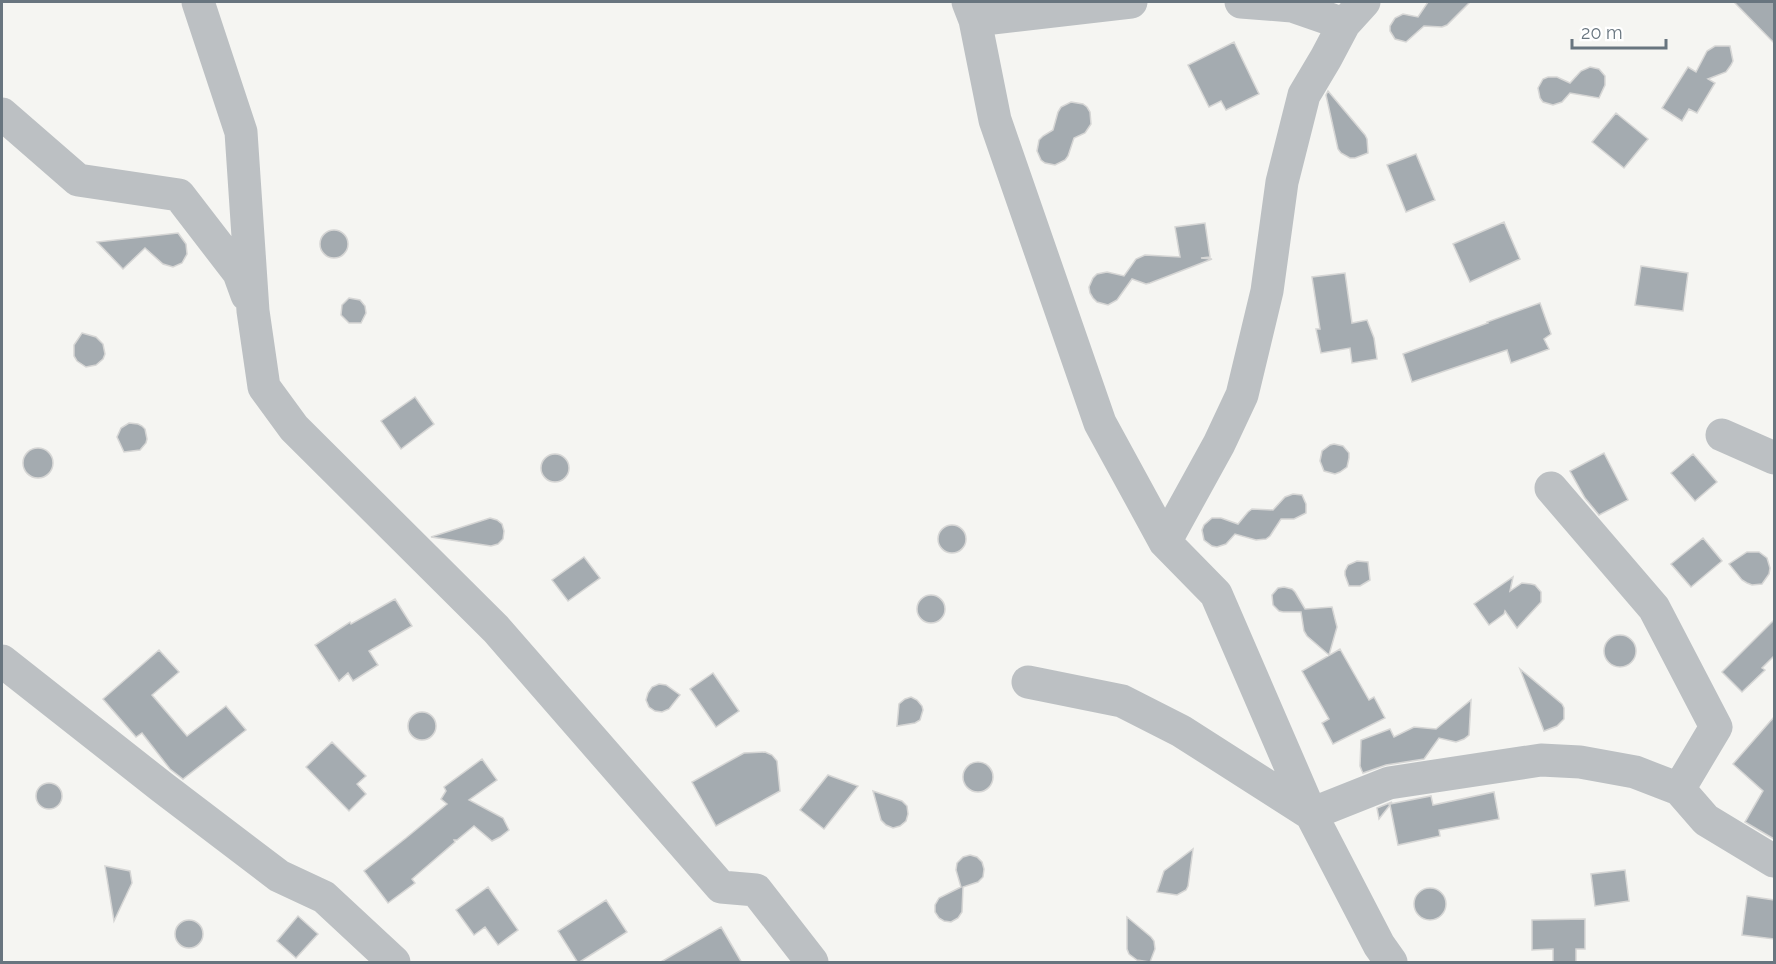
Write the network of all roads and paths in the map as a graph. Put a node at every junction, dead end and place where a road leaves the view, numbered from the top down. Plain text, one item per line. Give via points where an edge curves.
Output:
1 (198, 2) edge
2 (1131, 2) edge
3 (1241, 2) edge
4 (971, 11) edge
5 (1354, 13) edge
6 (2, 114) edge
7 (253, 311) junction
8 (1722, 435) dead end
9 (1774, 458) edge
10 (1551, 488) dead end
11 (1165, 542) junction
12 (2, 661) edge
13 (1028, 682) dead end
14 (1678, 789) junction
15 (1311, 814) junction
16 (1774, 861) edge
17 (394, 963) edge
18 (812, 963) edge
19 (1391, 963) edge

1 - 7 street via 240,132
2 - 4 street
3 - 5 street
4 - 11 street via 995,120 1100,423
5 - 11 street via 1304,95 1282,182 1267,291 1242,395
6 - 7 street via 78,180 179,195 239,273
7 - 18 street via 264,387 294,428 496,629 720,887 756,890
8 - 9 street
10 - 14 street via 1654,608 1716,728
11 - 15 street via 1216,594
12 - 17 street via 279,876 324,897
13 - 15 street via 1122,701 1181,731
14 - 15 street via 1635,772 1541,760 1389,783
14 - 16 street via 1706,820
15 - 19 street

